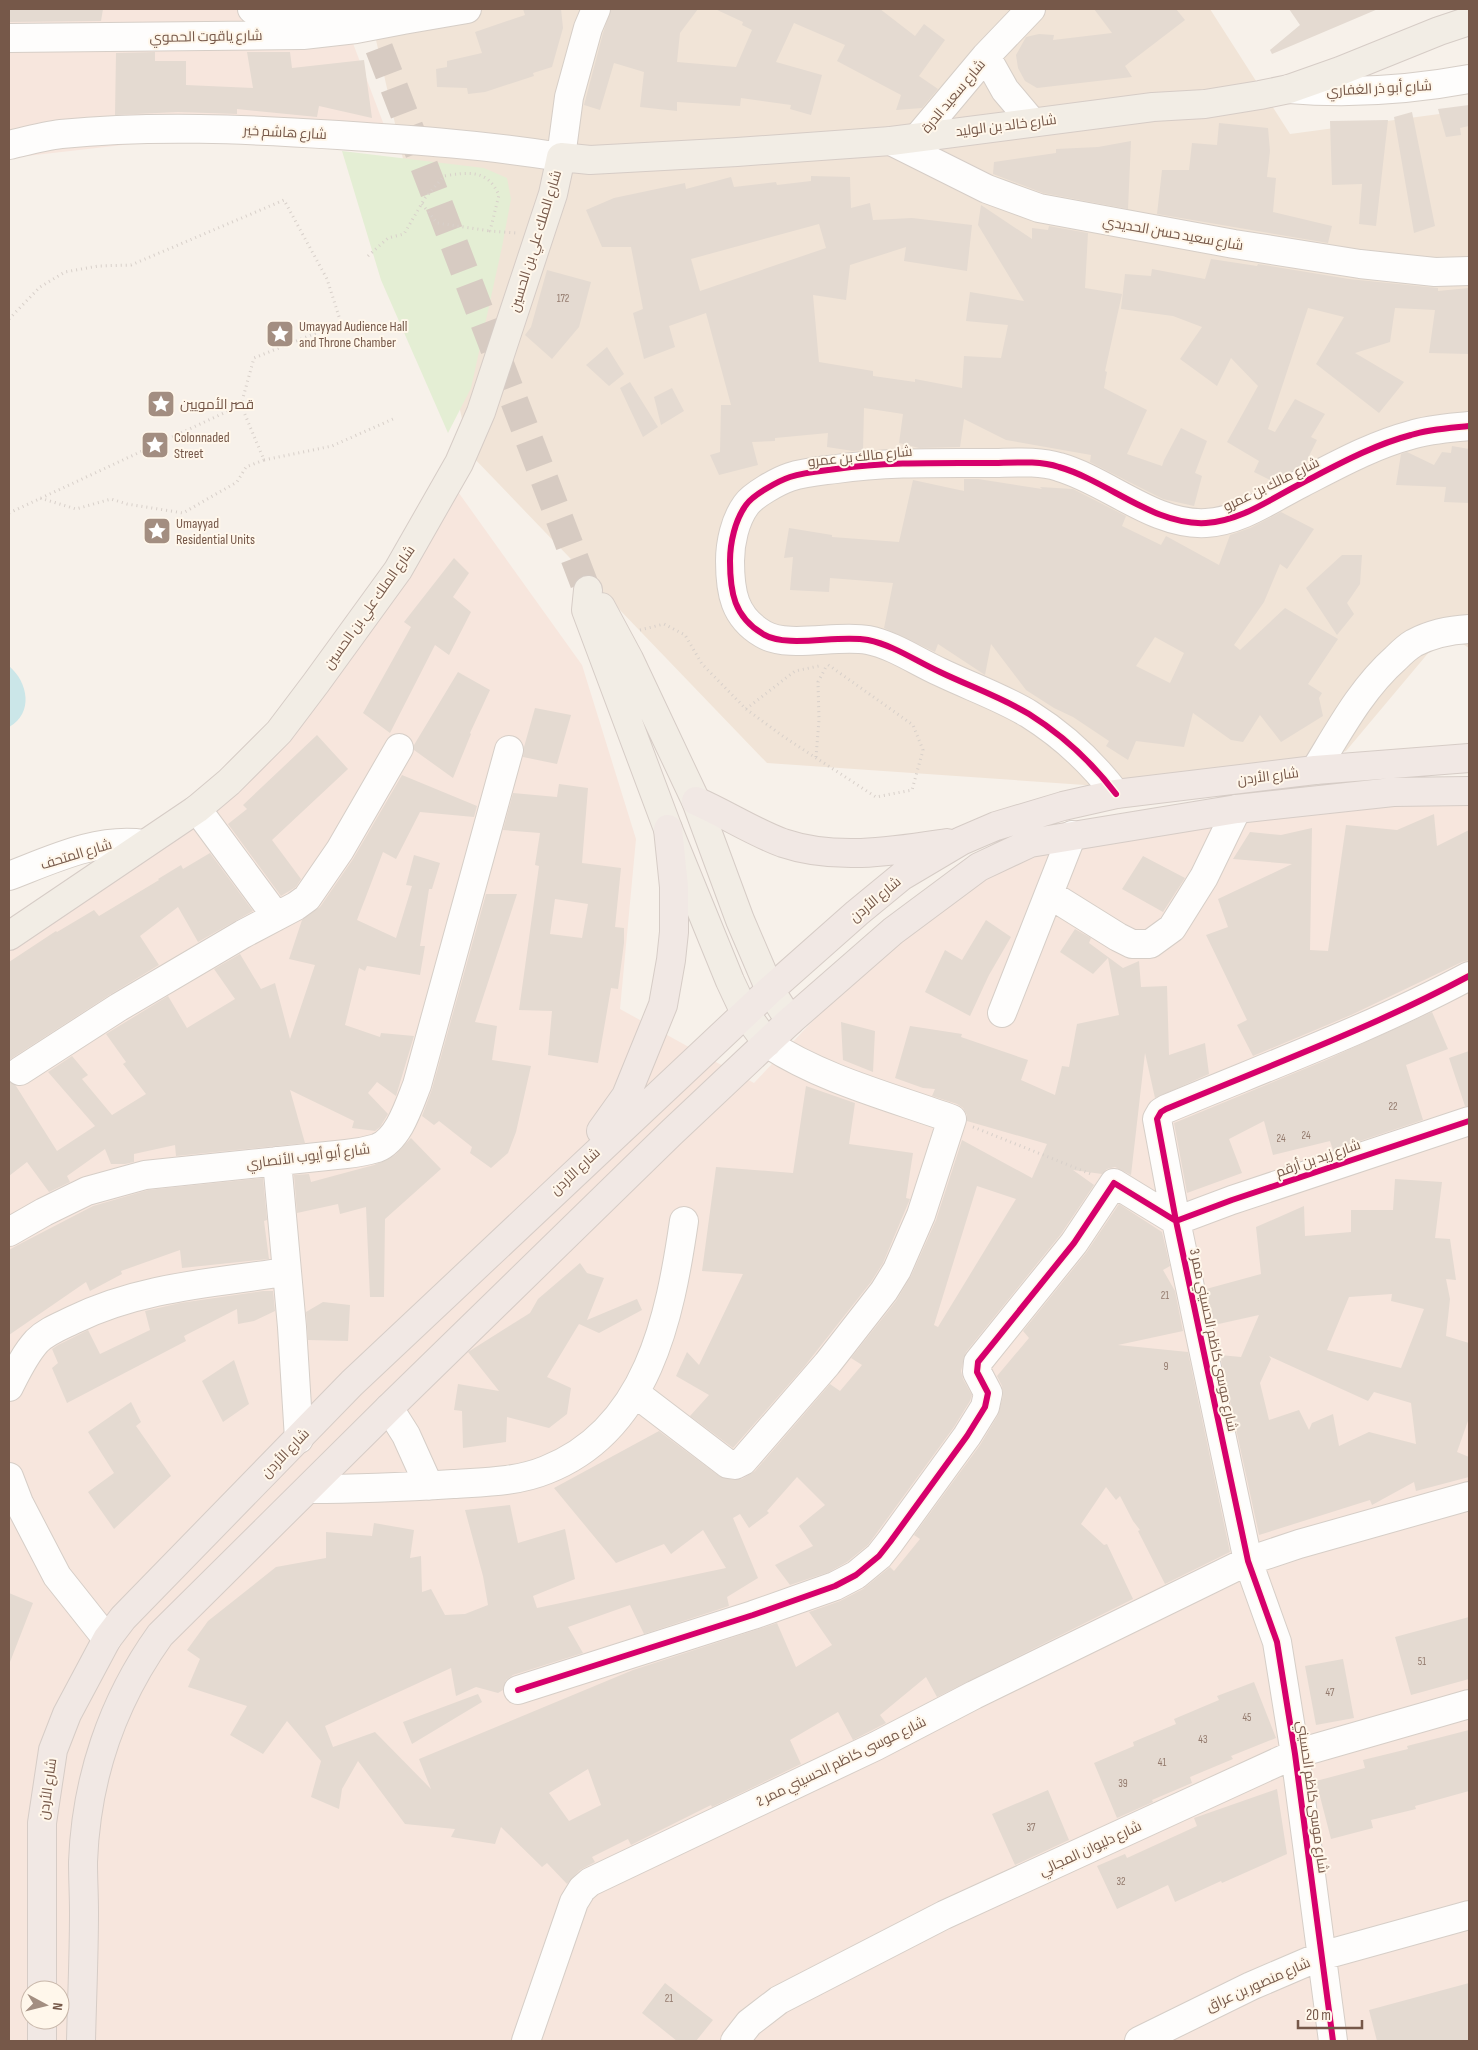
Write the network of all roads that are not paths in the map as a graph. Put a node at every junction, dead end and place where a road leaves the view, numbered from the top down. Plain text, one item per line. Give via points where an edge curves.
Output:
1 (254, 9) edge
2 (467, 9) edge
3 (596, 9) edge
4 (1031, 9) edge
5 (1464, 9) edge
6 (402, 20) junction
7 (1469, 21) edge
8 (1439, 31) junction
9 (248, 35) junction
10 (9, 38) edge
11 (986, 56) junction
12 (1469, 78) edge
13 (1289, 89) junction
14 (1032, 122) junction
15 (919, 136) junction
16 (891, 141) junction
17 (9, 145) edge
18 (561, 157) junction
19 (1469, 271) edge
20 (1469, 426) edge
21 (1469, 629) edge
22 (399, 748) dead end
23 (509, 750) dead end
24 (1469, 758) edge
25 (1315, 770) junction
26 (1469, 791) edge
27 (1116, 794) junction
28 (696, 801) junction
29 (197, 809) junction
30 (1237, 809) junction
31 (668, 829) junction
32 (1072, 836) junction
33 (961, 841) junction
34 (144, 844) junction
35 (9, 876) edge
36 (1049, 894) junction
37 (276, 916) junction
38 (9, 936) edge
39 (1469, 976) edge
40 (770, 990) junction
41 (745, 1013) junction
42 (1002, 1013) dead end
43 (790, 1021) junction
44 (767, 1043) junction
45 (20, 1071) dead end
46 (1469, 1121) edge
47 (277, 1161) junction
48 (568, 1178) junction
49 (684, 1221) dead end
50 (1176, 1221) junction
51 (9, 1232) edge
52 (285, 1272) junction
53 (9, 1387) edge
54 (636, 1393) junction
55 (389, 1408) junction
56 (299, 1439) junction
57 (9, 1477) edge
58 (430, 1486) junction
59 (309, 1489) junction
60 (1469, 1496) edge
61 (1248, 1561) junction
62 (108, 1639) junction
63 (518, 1690) dead end
64 (1469, 1704) edge
65 (1295, 1754) junction
66 (1469, 1915) edge
67 (1321, 1956) junction
68 (42, 1980) edge
69 (81, 2041) edge
70 (526, 2041) edge
71 (735, 2041) edge
72 (1139, 2041) edge
73 (1333, 2041) edge

1 - 6 street
1 - 9 street
2 - 6 street
3 - 18 street via 569,97
4 - 11 street, شارع سعيد الدرة
5 - 8 main road, شارع خالد بن الوليد
6 - 9 street, شارع ياقوت الحموي via 303,35
7 - 8 main road, شارع خالد بن الوليد
8 - 13 main road, شارع خالد بن الوليد
9 - 10 street, شارع ياقوت الحموي
11 - 14 street, شارع سعيد الدرة via 1005,90
11 - 15 street, شارع سعيد الدرة
12 - 13 street, شارع أبو ذر الغفاري via 1432,86 1334,92
13 - 14 main road, شارع خالد بن الوليد via 1205,104
14 - 15 main road, شارع خالد بن الوليد
15 - 16 main road, شارع خالد بن الوليد
16 - 18 main road, شارع خالد بن الوليد via 590,160
16 - 19 street, شارع سعيد حسن الحديدي via 987,189 1039,208 1350,262 1435,272
17 - 18 street, شارع هاشم خير via 60,134 170,129 250,130 429,141
18 - 29 main road, شارع الملك علي بن الحسين via 553,194 481,412 459,464 398,570 279,732
20 - 27 street, شارع مالك بن عمرو via 1412,434 1380,445 1241,515 1203,524 1162,516 1089,478 1058,466 1023,462 893,462 824,471 787,478 746,504 730,546 731,591 735,606 748,623 766,636 790,641 865,639 887,645 1028,713 1080,752
21 - 25 street via 1434,635 1412,644 1387,666 1357,701
22 - 37 street via 314,891 301,903
23 - 47 street, شارع أبو أيوب الأنصاري via 425,1059 399,1125 378,1147 346,1154
24 - 25 highway, شارع الأردن
25 - 27 highway, شارع الأردن
26 - 30 highway via 1393,792
27 - 33 highway, شارع الأردن via 996,826
28 - 31 main road via 599,602 586,587 586,610
28 - 33 highway via 754,831 817,851 882,851
28 - 40 main road
29 - 34 main road, شارع الملك علي بن الحسين
29 - 37 street
30 - 32 highway
30 - 36 street via 1204,877 1172,928 1150,944 1132,944
31 - 41 main road
31 - 48 highway via 674,887 674,932 663,1005 626,1096
32 - 36 street
32 - 43 highway via 1030,844 980,867 893,931
33 - 40 highway, شارع الأردن via 902,876
34 - 35 street, شارع المتحف via 120,841 99,845
34 - 38 main road, شارع الملك علي بن الحسين
36 - 42 street
37 - 45 street via 119,1008
39 - 50 street, شارع موسى كاظم الحسيني ممر 3 via 1367,1024 1166,1109 1159,1115 1157,1123
40 - 41 highway, شارع الأردن
40 - 43 main road
41 - 44 main road
41 - 48 highway, شارع الأردن
43 - 44 highway
44 - 54 street via 818,1070 952,1119 920,1216 884,1291 744,1461 728,1464
44 - 55 highway
46 - 50 street, شارع زيد بن أرقم
47 - 51 street, شارع أبو أيوب الأنصاري via 162,1172 119,1181 69,1199
47 - 52 street
48 - 56 highway, شارع الأردن via 352,1383
49 - 54 street via 664,1326
50 - 61 street, شارع موسى كاظم الحسيني ممر 3
50 - 63 street via 1114,1183 1074,1243 978,1362 978,1372 988,1393 985,1407 890,1542 869,1564 835,1586
52 - 53 street via 180,1286 98,1308 38,1340
52 - 56 street
54 - 58 street via 617,1420 592,1443 545,1471 496,1481
55 - 58 street
55 - 59 highway
56 - 62 highway, شارع الأردن via 123,1618
57 - 62 street via 57,1576
58 - 59 street
59 - 69 highway via 160,1635 133,1676 108,1729 88,1811 83,1862
60 - 61 street
61 - 65 street, شارع موسى كاظم الحسيني via 1277,1642
61 - 70 street, شارع موسى كاظم الحسيني ممر 2 via 876,1746 590,1882 574,1902
62 - 68 highway, شارع الأردن via 67,1714 52,1758 42,1823
64 - 65 street, شارع دليوان المجالي
65 - 67 street, شارع موسى كاظم الحسيني
65 - 71 street, شارع دليوان المجالي via 944,1915 787,1996 748,2023
66 - 67 street, شارع منصور بن عراق
67 - 72 street, شارع منصور بن عراق
67 - 73 street, شارع موسى كاظم الحسيني

